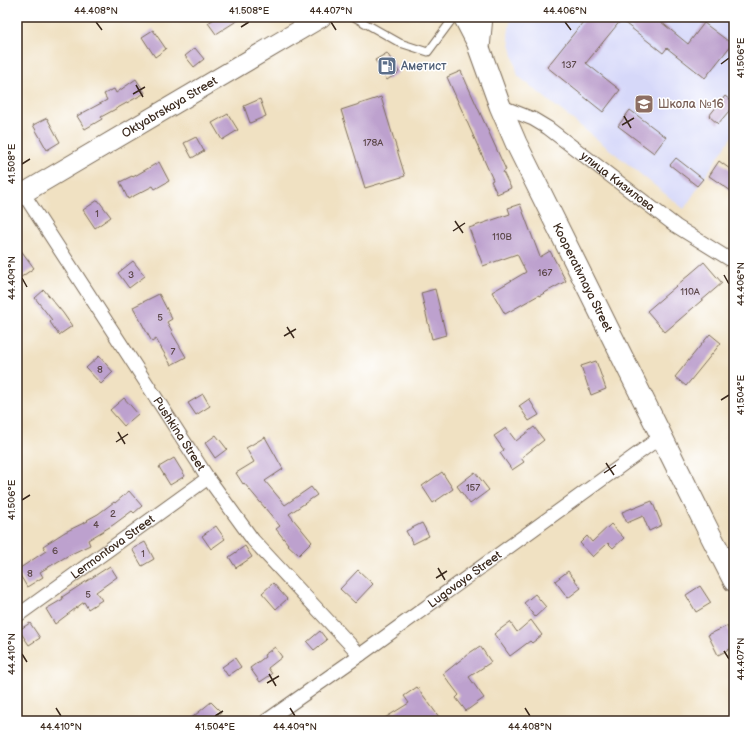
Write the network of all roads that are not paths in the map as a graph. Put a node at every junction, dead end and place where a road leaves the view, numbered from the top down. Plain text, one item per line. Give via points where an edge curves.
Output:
1 (322, 17) edge
2 (354, 17) edge
3 (454, 17) edge
4 (463, 17) edge
5 (482, 17) edge
6 (479, 48) junction
7 (500, 106) junction
8 (20, 195) edge
9 (734, 262) edge
10 (662, 436) junction
11 (208, 478) junction
12 (734, 581) edge
13 (17, 616) edge
14 (360, 655) junction
15 (266, 721) edge

1 - 8 street, Oktyabrskaya Street
2 - 3 lane via 400,43 428,52
4 - 6 street, Kooperativnaya Street
5 - 6 main road
6 - 7 main road, Kooperativnaya Street
7 - 9 street, улица Кизилова via 548,128 676,226
7 - 10 main road, Kooperativnaya Street
8 - 11 street, Pushkina Street
10 - 12 main road, Kooperativnaya Street
10 - 14 street, Lugovaya Street
11 - 13 street, Lermontova Street
11 - 14 street, Pushkina Street via 253,540
14 - 15 street, Lugovaya Street

